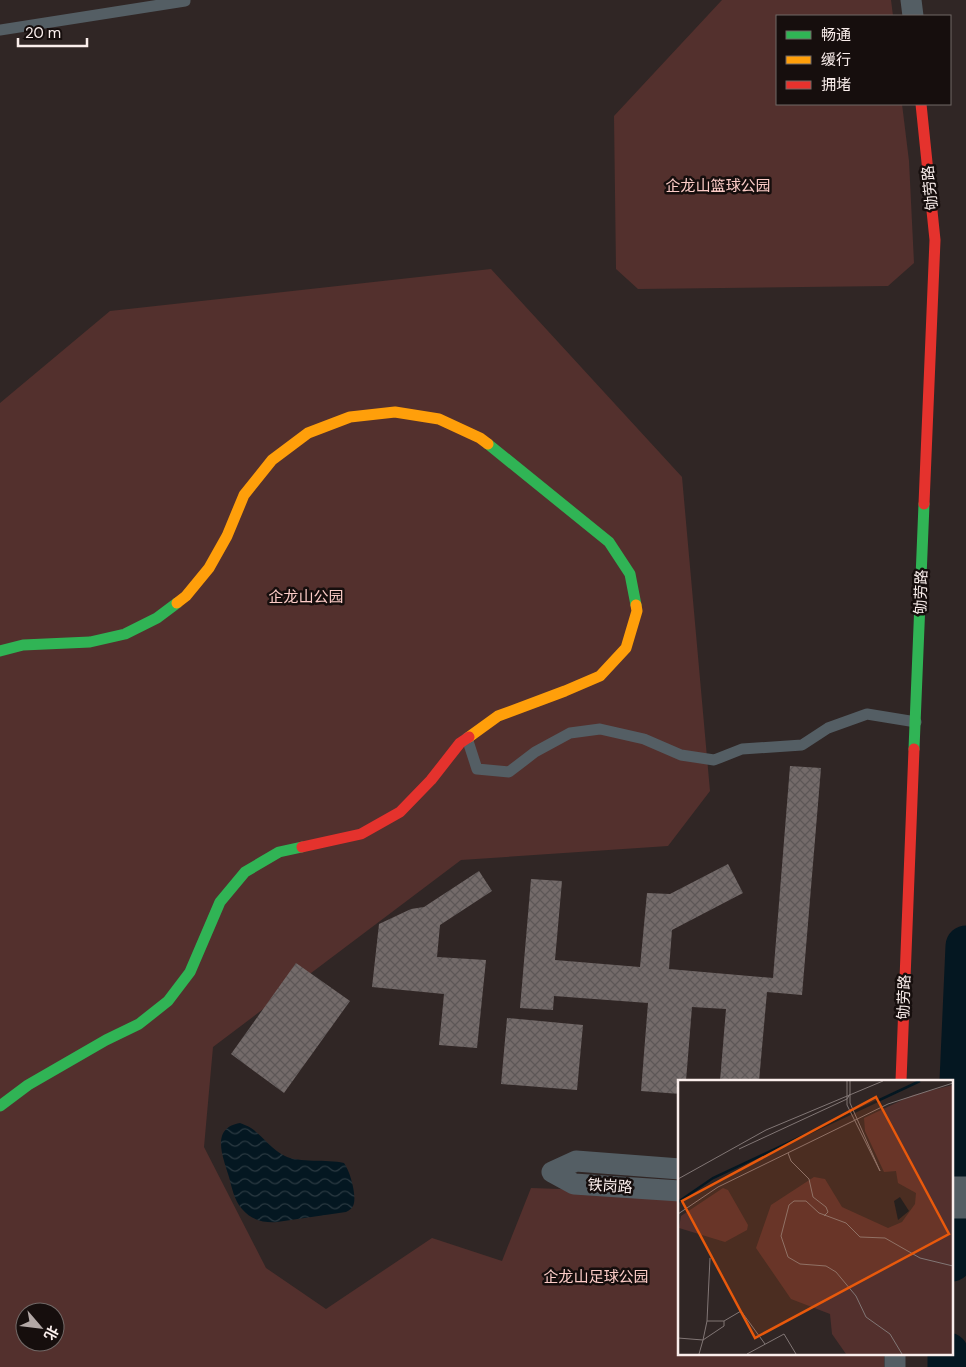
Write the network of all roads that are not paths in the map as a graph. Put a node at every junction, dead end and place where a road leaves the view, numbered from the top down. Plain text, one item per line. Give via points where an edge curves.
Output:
1 (185, 0) edge
2 (911, 0) edge
3 (912, 15) edge
4 (0, 30) edge
5 (921, 105) edge
6 (0, 651) edge
7 (916, 722) junction
8 (467, 738) junction
9 (901, 1080) edge
10 (0, 1106) edge
11 (678, 1169) edge
12 (678, 1192) edge
13 (895, 1354) edge
14 (895, 1367) edge

1 - 4 lane
2 - 3 street
5 - 7 street, 劬劳路 via 935,240
6 - 8 street via 23,645 90,642 125,634 157,618 186,596 209,568 244,495 272,460 308,433 350,417 395,412 439,419 480,438 609,542 630,574 637,611 626,648 600,676 498,716
7 - 8 lane via 868,714 828,728 802,745 742,749 714,760 682,755 644,739 600,729 570,733 535,752 508,772 477,769
7 - 9 street, 劬劳路
8 - 10 street via 400,812 361,834 279,852 245,872 220,902 190,972 168,1001 139,1024 28,1085
11 - 12 street, 铁岗路 via 576,1161 552,1172 574,1184
13 - 14 street

